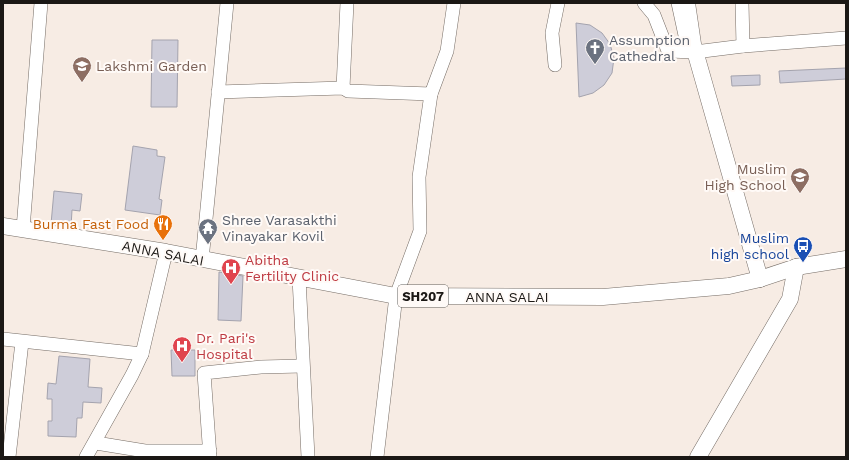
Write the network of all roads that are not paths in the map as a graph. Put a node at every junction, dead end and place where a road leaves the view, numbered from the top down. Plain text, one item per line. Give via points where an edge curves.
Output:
1 (40, 3) edge
2 (227, 3) edge
3 (347, 3) edge
4 (454, 3) edge
5 (558, 3) edge
6 (644, 3) edge
7 (678, 3) edge
8 (687, 3) edge
9 (742, 3) edge
10 (846, 38) edge
11 (743, 46) junction
12 (695, 52) junction
13 (555, 65) dead end
14 (343, 88) junction
15 (218, 92) junction
16 (431, 94) junction
17 (3, 226) edge
18 (23, 229) junction
19 (166, 252) junction
20 (846, 259) edge
21 (202, 260) junction
22 (796, 267) junction
23 (299, 278) junction
24 (760, 279) junction
25 (396, 296) junction
26 (3, 340) edge
27 (22, 342) junction
28 (142, 354) junction
29 (302, 366) junction
30 (96, 443) junction
31 (210, 454) edge
32 (9, 457) edge
33 (86, 457) edge
34 (308, 457) edge
35 (378, 457) edge
36 (698, 457) edge

1 - 18 street
2 - 15 street
3 - 14 street
4 - 16 street via 447,51
5 - 13 street via 552,33
6 - 12 street via 654,15 668,51
7 - 12 street via 688,46
8 - 12 main road
9 - 11 street
10 - 11 street
11 - 12 street
12 - 24 main road
14 - 15 street
14 - 16 street via 348,91
15 - 21 street
16 - 25 street via 419,177 420,231
17 - 18 main road, ANNA SALAI / SH207
18 - 19 main road, ANNA SALAI / SH207
19 - 21 main road, ANNA SALAI / SH207
19 - 28 street
20 - 22 main road, ANNA SALAI / SH207
21 - 23 main road, ANNA SALAI / SH207
22 - 24 main road, ANNA SALAI / SH207
22 - 36 main road via 790,299
23 - 25 main road, ANNA SALAI / SH207
23 - 29 street
24 - 25 main road, ANNA SALAI / SH207 via 729,286 603,297
25 - 35 street
26 - 27 street
27 - 28 street
27 - 32 street
28 - 30 street
29 - 31 street via 204,373
29 - 34 street
30 - 31 street via 145,451
30 - 33 street

